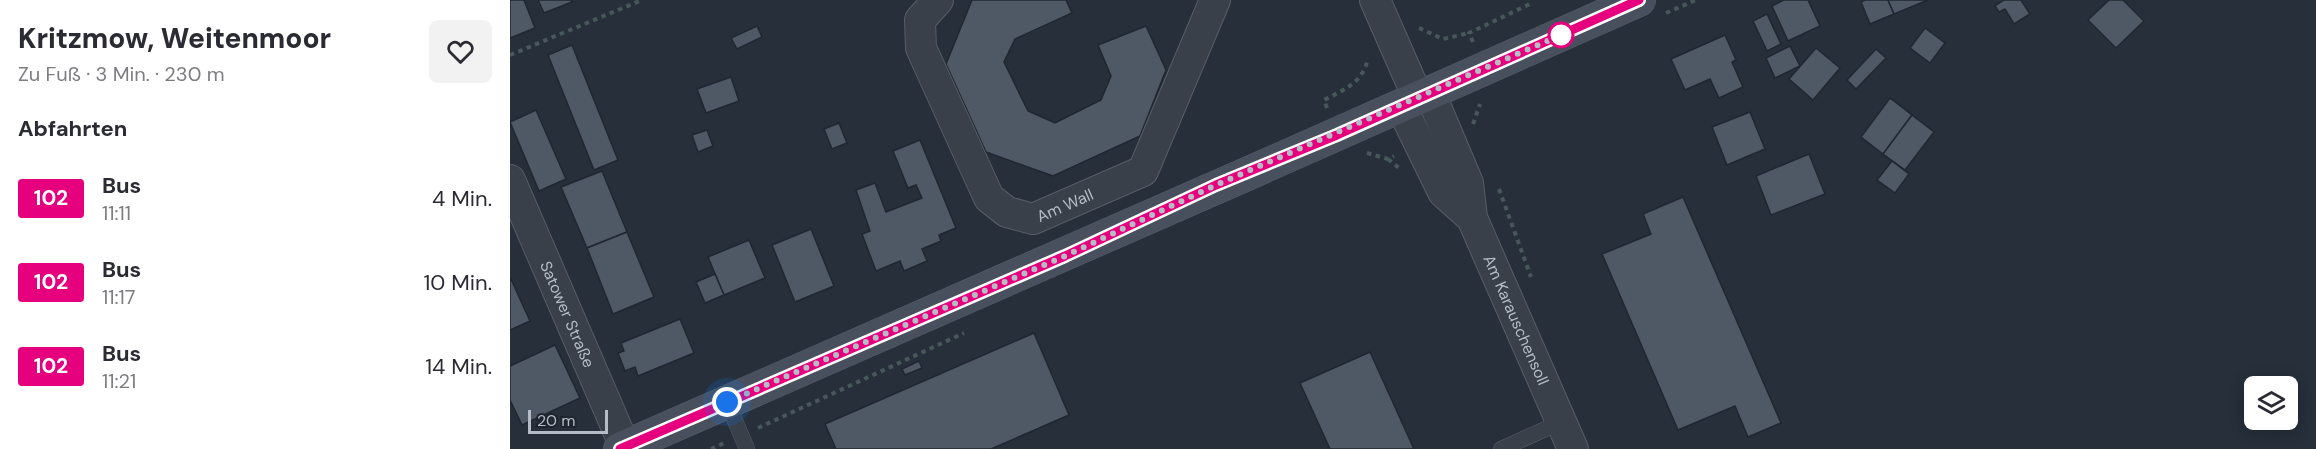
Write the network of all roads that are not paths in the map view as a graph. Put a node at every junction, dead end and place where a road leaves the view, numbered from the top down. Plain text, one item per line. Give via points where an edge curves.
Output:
1 (938, 0) edge
2 (1215, 0) edge
3 (1375, 0) edge
4 (1639, 0) edge
5 (1416, 99) junction
6 (510, 180) edge
7 (727, 402) junction
8 (1567, 436) edge
9 (622, 448) edge
10 (747, 449) edge
11 (1501, 449) edge

1 - 2 street, Am Wall via 920,20 921,48 988,198 1007,212 1033,219 1143,171
3 - 5 street, Am Karauschensoll
4 - 5 main road, Satower Straße
5 - 7 main road, Satower Straße
5 - 8 street, Am Karauschensoll via 1468,183 1472,218
6 - 9 street, Satower Straße
7 - 9 main road, Satower Straße
7 - 10 lane
8 - 11 lane, Am Karauschensoll

